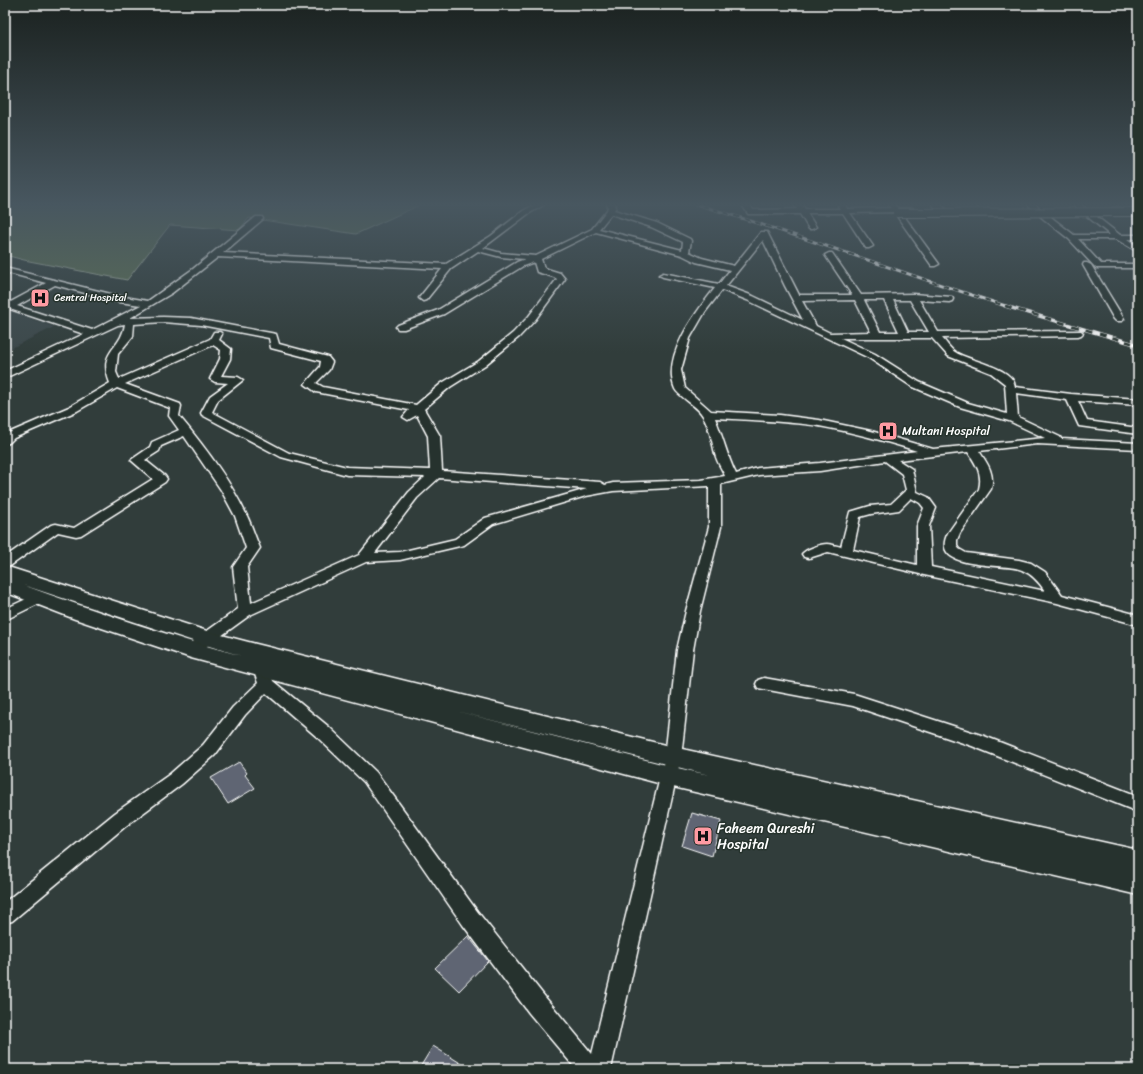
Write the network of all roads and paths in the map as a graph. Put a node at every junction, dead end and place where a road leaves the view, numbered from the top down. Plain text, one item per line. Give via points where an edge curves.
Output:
1 (471, 253) edge
2 (494, 253) edge
3 (547, 253) edge
4 (685, 253) edge
5 (749, 253) edge
6 (772, 253) edge
7 (927, 253) edge
8 (1087, 253) edge
9 (217, 255) joint
10 (829, 255) dead end
11 (537, 258) junction
12 (935, 264) dead end
13 (1099, 266) junction
14 (1138, 266) edge
15 (448, 267) junction
16 (736, 269) junction
17 (5, 270) edge
18 (663, 275) dead end
19 (54, 282) junction
20 (721, 287) junction
21 (858, 297) junction
22 (887, 297) junction
23 (913, 297) junction
24 (424, 298) dead end
25 (796, 298) junction
26 (950, 299) dead end
27 (148, 304) junction
28 (1119, 320) dead end
29 (114, 322) junction
30 (130, 322) junction
31 (222, 326) junction
32 (400, 327) dead end
33 (812, 327) junction
34 (92, 333) junction
35 (1078, 334) dead end
36 (829, 335) junction
37 (876, 335) junction
38 (905, 335) junction
39 (935, 335) junction
40 (214, 341) junction
41 (5, 374) edge
42 (116, 384) junction
43 (1010, 388) junction
44 (1071, 397) junction
45 (1138, 402) edge
46 (419, 409) junction
47 (708, 414) junction
48 (408, 417) dead end
49 (1013, 419) junction
50 (1138, 430) edge
51 (186, 431) junction
52 (5, 441) edge
53 (1063, 443) junction
54 (1138, 446) edge
55 (972, 449) junction
56 (934, 453) junction
57 (888, 458) junction
58 (436, 474) junction
59 (732, 478) junction
60 (715, 481) junction
61 (613, 487) junction
62 (910, 493) junction
63 (846, 552) junction
64 (809, 554) dead end
65 (364, 558) junction
66 (5, 563) edge
67 (924, 571) junction
68 (5, 572) edge
69 (5, 585) edge
70 (39, 598) junction
71 (1057, 598) junction
72 (245, 611) junction
73 (5, 615) edge
74 (1138, 620) edge
75 (198, 644) junction
76 (261, 668) junction
77 (764, 684) dead end
78 (671, 766) junction
79 (1138, 804) edge
80 (1138, 862) edge
81 (1138, 883) edge
82 (5, 914) edge
83 (590, 1069) edge
84 (600, 1069) edge

1 - 15 street
2 - 11 street
3 - 11 street
4 - 16 street via 699,260
5 - 16 street
6 - 25 street
7 - 12 street
8 - 13 street
9 - 15 street
9 - 27 street
10 - 21 street
11 - 32 street via 520,264 441,312
11 - 46 street via 540,270 557,275 561,279 536,312 516,335 482,362 446,385
13 - 14 street
13 - 28 street via 1087,265
15 - 24 street
16 - 20 street
17 - 19 street
18 - 20 street
19 - 27 street
19 - 34 street via 10,306
20 - 33 street via 756,300
20 - 47 street via 701,311 685,338 676,370 680,389
21 - 22 street
21 - 25 street
21 - 37 street
22 - 23 street
22 - 38 street
23 - 26 street
23 - 39 street
25 - 33 street
27 - 29 street
29 - 30 street
29 - 34 street
30 - 31 street via 190,321
30 - 42 street via 128,336 113,354 111,372
31 - 40 street
31 - 46 street via 273,336 274,346 325,359 325,368 310,384 320,390
33 - 36 street
34 - 41 street
35 - 39 street
36 - 37 street
36 - 49 street via 872,356 914,384 964,405
37 - 38 street
38 - 39 street
39 - 43 street via 951,354 995,372 1010,384
40 - 42 street
40 - 58 street via 226,349 225,359 215,379 238,380 214,398 206,412 285,455 347,471
42 - 51 street via 176,406 174,416
42 - 52 street via 73,409 10,436
43 - 44 street
43 - 49 street
44 - 45 street
44 - 50 street via 1083,424
46 - 48 street
46 - 58 street via 434,436
47 - 56 street via 831,425
47 - 59 street via 721,455
49 - 53 street
51 - 66 street via 156,444 155,450 137,460 161,479 76,532 56,528
51 - 72 street via 218,476 241,516 253,548 240,567
53 - 54 street
53 - 55 street via 1037,441
55 - 56 street
55 - 71 street via 986,471 988,482 950,538 950,546 954,552 971,559 1014,562 1027,566 1039,573
56 - 57 street
57 - 59 street via 758,472
57 - 62 street via 908,472 912,491
58 - 61 street
58 - 65 street via 413,495
59 - 60 street
60 - 61 street via 701,484
60 - 78 street via 715,527 689,630
61 - 65 street via 489,521 459,542 400,556
62 - 63 street via 895,507 854,514
62 - 67 street via 924,500 930,508 923,526
63 - 64 street via 828,548
63 - 67 street
65 - 72 street
67 - 71 street
68 - 75 main road
69 - 70 main road
70 - 73 street
70 - 75 main road via 82,614
71 - 74 street
72 - 75 street
75 - 76 main road
76 - 78 main road
76 - 82 street via 239,711 209,750
76 - 83 street via 370,777 470,918
77 - 79 street via 854,700 978,741
78 - 80 main road
78 - 81 main road
78 - 84 street

